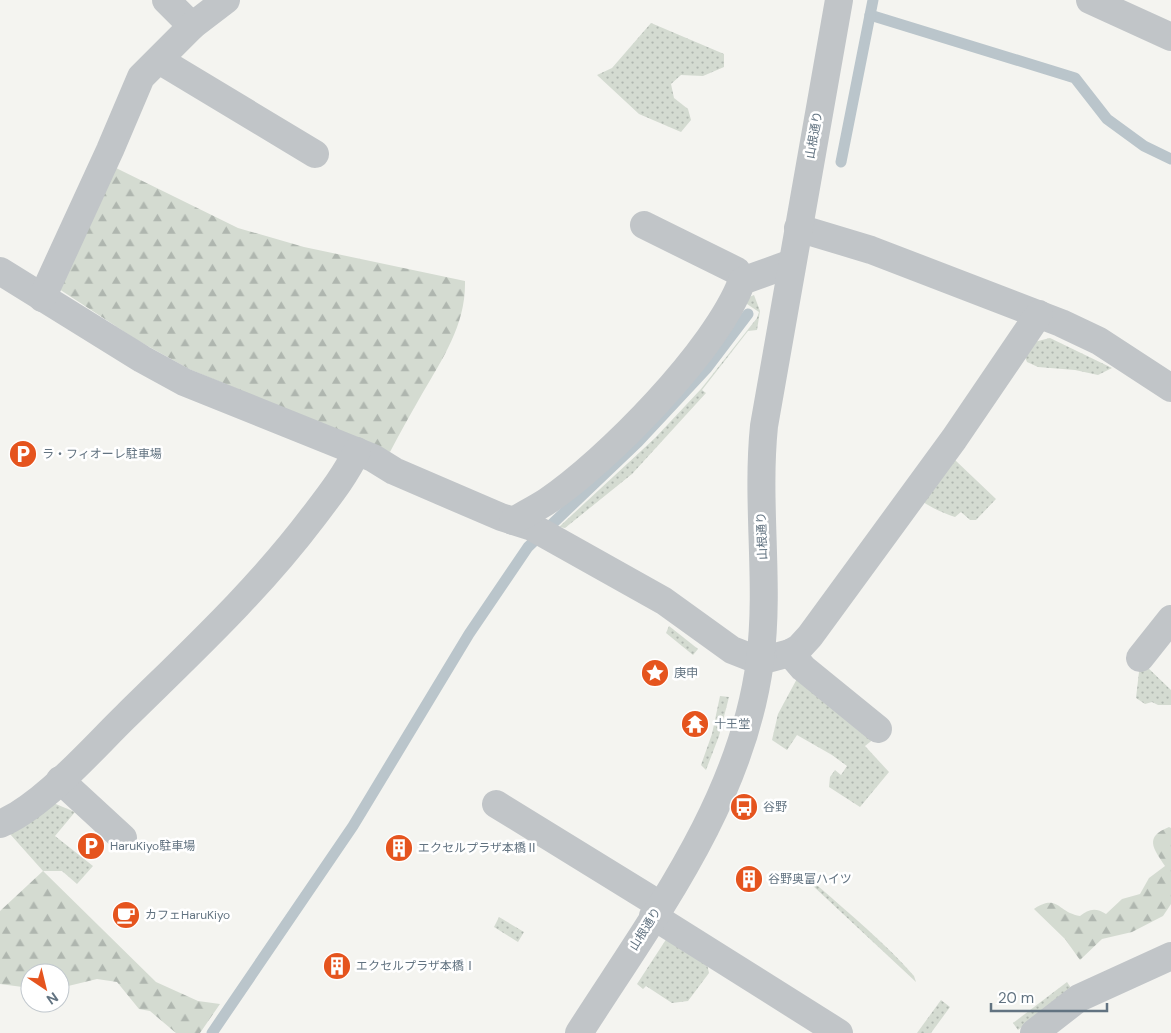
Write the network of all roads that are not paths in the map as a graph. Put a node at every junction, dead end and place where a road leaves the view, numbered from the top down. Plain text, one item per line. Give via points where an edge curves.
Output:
1 (166, 0) edge
2 (226, 0) edge
3 (839, 0) edge
4 (1090, 0) edge
5 (192, 26) junction
6 (1171, 37) edge
7 (159, 60) junction
8 (315, 154) dead end
9 (644, 225) dead end
10 (798, 228) junction
11 (792, 263) junction
12 (0, 271) edge
13 (742, 281) junction
14 (42, 298) junction
15 (1039, 314) junction
16 (1171, 388) edge
17 (357, 451) junction
18 (532, 528) junction
19 (1171, 619) edge
20 (790, 653) junction
21 (1140, 658) dead end
22 (760, 661) junction
23 (878, 729) dead end
24 (60, 780) junction
25 (496, 804) dead end
26 (0, 824) edge
27 (123, 838) dead end
28 (657, 910) junction
29 (1171, 956) edge
30 (590, 1030) edge
31 (839, 1033) edge
32 (1034, 1033) edge

1 - 5 street
2 - 5 street
3 - 10 street, 山根通り
4 - 6 street
5 - 7 street
7 - 8 street
7 - 14 street via 141,77
9 - 13 street via 737,271
10 - 11 street, 山根通り
10 - 15 street via 871,250
11 - 13 street
11 - 22 street, 山根通り via 762,454 764,611
12 - 14 street
13 - 18 street via 715,330 657,401 582,474 546,502
14 - 17 street via 184,382
15 - 16 street via 1099,341
15 - 20 street via 954,439 810,636
17 - 18 street via 394,471
17 - 24 street via 347,472 285,554 221,622
18 - 22 street via 664,601 732,650
19 - 21 street
20 - 22 street
20 - 23 street via 803,668
22 - 28 street, 山根通り via 748,724 732,772 708,825
24 - 26 street via 16,816
24 - 27 street
25 - 28 street
28 - 30 street, 山根通り
28 - 31 street
29 - 32 street via 1079,998

